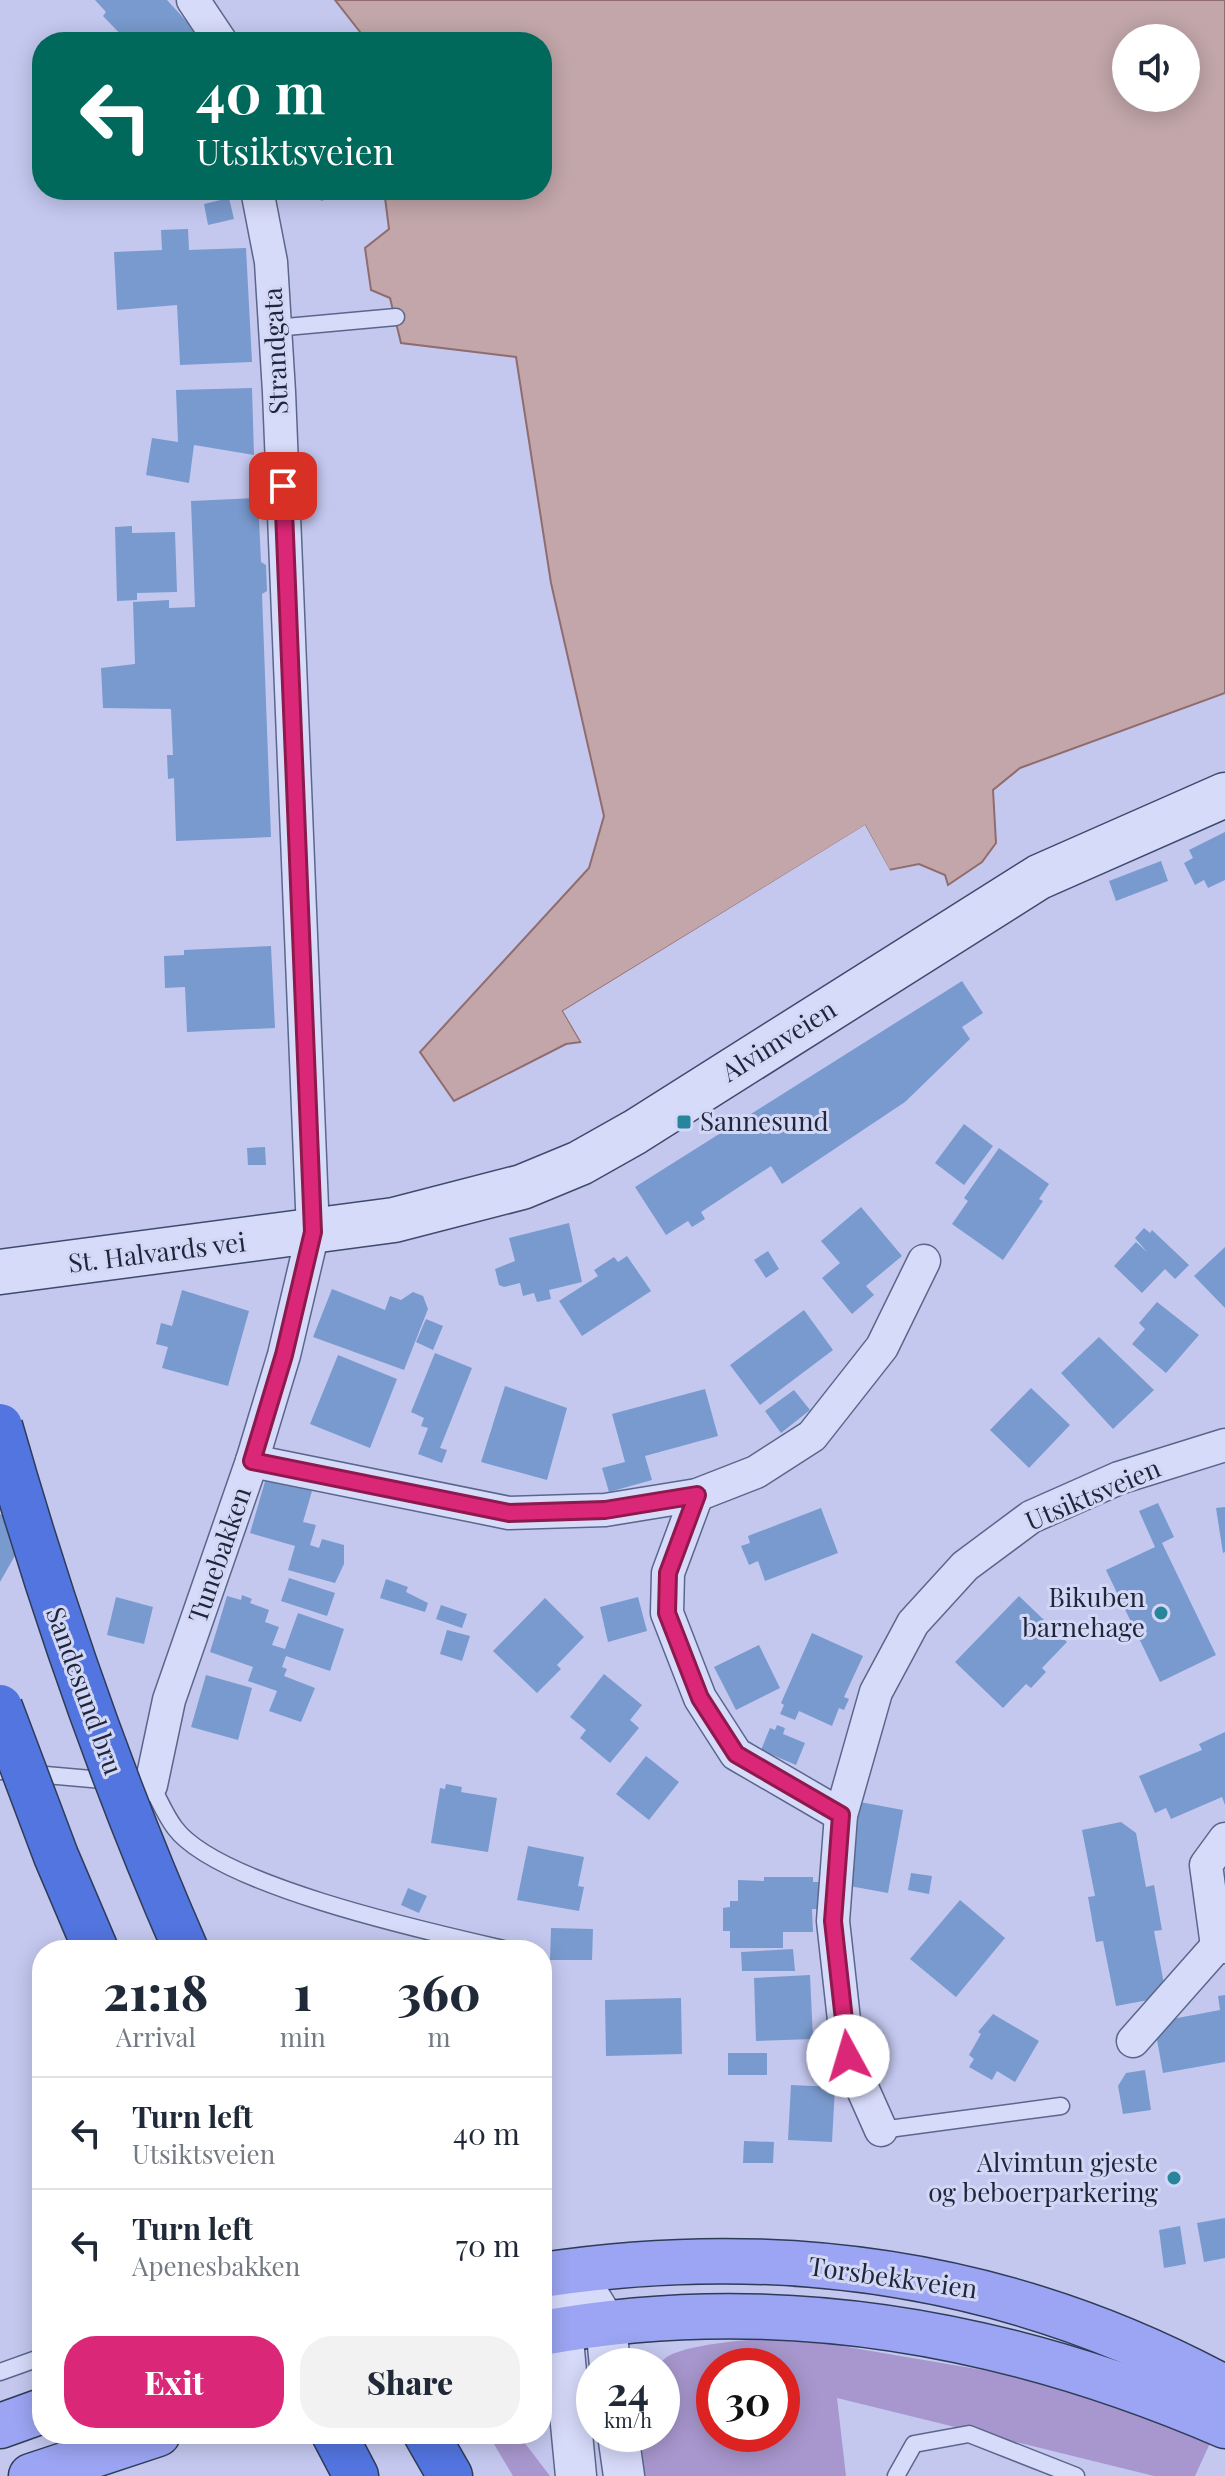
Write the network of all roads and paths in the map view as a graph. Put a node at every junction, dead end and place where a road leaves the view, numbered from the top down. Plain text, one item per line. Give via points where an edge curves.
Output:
1 (193, 0) edge
2 (214, 32) edge
3 (259, 200) edge
4 (396, 317) dead end
5 (275, 328) junction
6 (1225, 795) edge
7 (313, 1232) junction
8 (924, 1261) dead end
9 (0, 1272) edge
10 (0, 1426) edge
11 (1225, 1445) edge
12 (252, 1461) junction
13 (697, 1495) junction
14 (0, 1707) edge
15 (0, 1771) edge
16 (151, 1785) junction
17 (841, 1815) junction
18 (1225, 1839) edge
19 (92, 1940) edge
20 (182, 1940) edge
21 (463, 1940) edge
22 (1221, 1947) edge
23 (1133, 2041) dead end
24 (1061, 2106) dead end
25 (881, 2130) joint
26 (558, 2273) edge
27 (552, 2331) edge
28 (608, 2345) edge
29 (32, 2361) edge
30 (0, 2372) edge
31 (1225, 2388) edge
32 (32, 2415) edge
33 (0, 2426) edge
34 (1225, 2426) edge
35 (128, 2444) edge
36 (339, 2444) edge
37 (432, 2444) edge
38 (552, 2444) edge
39 (621, 2452) edge
40 (576, 2474) edge
41 (31, 2476) edge
42 (356, 2476) edge
43 (450, 2476) edge
44 (624, 2476) edge
45 (896, 2476) edge
46 (1076, 2476) edge

1 - 2 street
3 - 5 street, Strandgata via 271,262
4 - 5 lane
5 - 7 street, Strandgata
6 - 7 main road, Alvimveien via 1039,877 580,1163 465,1204
7 - 9 main road, St. Halvards vei
7 - 12 street, Tunebakken
8 - 13 street via 882,1347 812,1436 756,1472
10 - 20 highway, Sandesund bru, bridge via 88,1710
11 - 17 street, Utsiktsveien via 1119,1478 1031,1517 965,1566 913,1623 876,1692
12 - 13 street via 509,1513 605,1510
12 - 16 street, Tunebakken via 169,1700
13 - 17 street via 668,1573 667,1613 700,1698 736,1754
14 - 19 highway, bridge
15 - 16 lane
16 - 21 lane via 176,1829 223,1865 382,1922
17 - 25 street, Utsiktsveien via 833,1921 848,2056
18 - 22 street via 1206,1865
22 - 23 street
24 - 25 lane
26 - 27 street
26 - 28 street
26 - 31 main road, Torsbekkveien via 757,2260 912,2275 1058,2313 1116,2334
27 - 28 main road, Torsbekkveien
27 - 40 street
28 - 34 main road, Torsbekkveien via 720,2314 838,2320 1040,2358
29 - 30 lane
32 - 33 main road
35 - 41 main road
36 - 42 highway
37 - 43 highway
38 - 40 street
39 - 44 street
45 - 46 lane via 914,2444 969,2434

